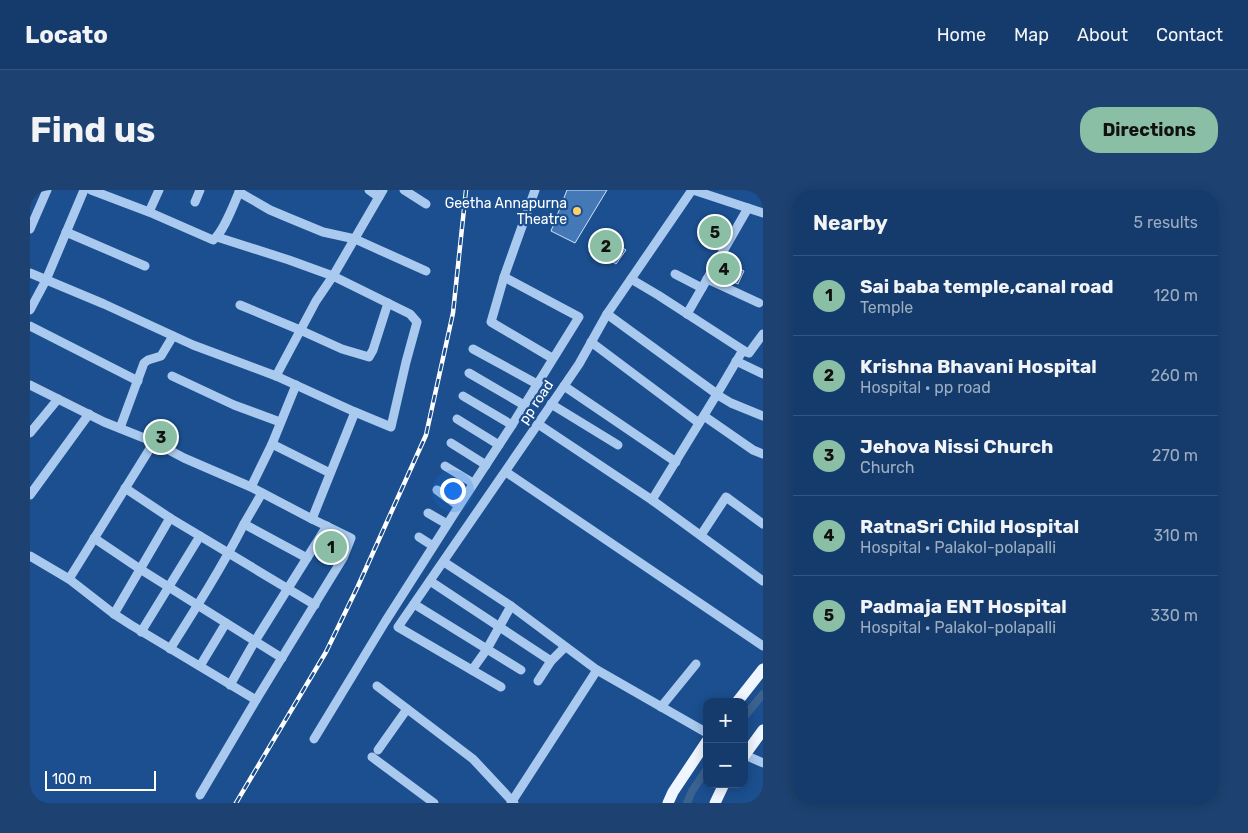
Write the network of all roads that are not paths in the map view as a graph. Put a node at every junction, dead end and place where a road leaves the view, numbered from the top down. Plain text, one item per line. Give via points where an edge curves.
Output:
1 (47, 190) edge
2 (84, 190) edge
3 (91, 190) edge
4 (159, 190) edge
5 (200, 190) edge
6 (369, 190) edge
7 (404, 190) edge
8 (535, 190) edge
9 (693, 190) edge
10 (239, 191) edge
11 (381, 193) edge
12 (195, 202) dead end
13 (426, 204) dead end
14 (748, 208) junction
15 (149, 212) junction
16 (763, 213) edge
17 (30, 229) edge
18 (66, 232) junction
19 (218, 237) junction
20 (355, 239) junction
21 (145, 266) dead end
22 (426, 271) dead end
23 (30, 273) edge
24 (676, 274) dead end
25 (333, 276) junction
26 (504, 277) junction
27 (631, 279) junction
28 (707, 279) junction
29 (46, 280) junction
30 (702, 288) junction
31 (388, 303) junction
32 (759, 303) dead end
33 (240, 305) dead end
34 (30, 310) edge
35 (607, 314) junction
36 (687, 314) junction
37 (30, 326) edge
38 (300, 330) junction
39 (174, 336) junction
40 (762, 339) edge
41 (591, 342) junction
42 (473, 349) dead end
43 (743, 350) junction
44 (552, 358) junction
45 (736, 361) junction
46 (469, 373) dead end
47 (763, 374) edge
48 (172, 376) dead end
49 (276, 376) junction
50 (138, 381) junction
51 (537, 384) junction
52 (30, 385) edge
53 (296, 386) junction
54 (564, 386) junction
55 (717, 394) junction
56 (463, 396) dead end
57 (58, 399) junction
58 (552, 404) junction
59 (524, 405) junction
60 (355, 412) junction
61 (89, 414) junction
62 (763, 416) edge
63 (457, 419) dead end
64 (701, 420) junction
65 (280, 422) junction
66 (538, 424) junction
67 (512, 425) junction
68 (120, 428) junction
69 (30, 433) edge
70 (154, 442) junction
71 (451, 443) dead end
72 (272, 444) junction
73 (499, 445) junction
74 (618, 445) dead end
75 (763, 454) edge
76 (676, 462) junction
77 (486, 464) junction
78 (445, 466) dead end
79 (506, 472) junction
80 (330, 473) junction
81 (473, 483) junction
82 (251, 487) junction
83 (125, 488) junction
84 (437, 490) dead end
85 (262, 493) junction
86 (30, 495) edge
87 (652, 500) junction
88 (458, 506) junction
89 (428, 513) dead end
90 (170, 518) junction
91 (312, 519) junction
92 (244, 524) junction
93 (447, 524) junction
94 (763, 524) edge
95 (327, 526) junction
96 (701, 535) junction
97 (200, 536) junction
98 (419, 537) dead end
99 (94, 538) junction
100 (433, 546) junction
101 (229, 554) junction
102 (30, 556) edge
103 (307, 558) junction
104 (444, 562) junction
105 (140, 569) junction
106 (69, 579) junction
107 (430, 581) junction
108 (763, 581) edge
109 (169, 588) junction
110 (288, 589) junction
111 (414, 604) junction
112 (315, 605) junction
113 (198, 606) junction
114 (511, 606) junction
115 (114, 614) junction
116 (226, 623) junction
117 (500, 627) junction
118 (142, 632) junction
119 (255, 641) junction
120 (763, 646) edge
121 (566, 647) junction
122 (170, 648) junction
123 (487, 649) junction
124 (282, 658) junction
125 (551, 661) junction
126 (696, 664) dead end
127 (200, 666) junction
128 (763, 669) edge
129 (472, 670) junction
130 (521, 670) dead end
131 (597, 670) junction
132 (538, 681) dead end
133 (230, 685) junction
134 (377, 686) dead end
135 (501, 687) dead end
136 (740, 698) edge
137 (256, 700) junction
138 (661, 707) junction
139 (407, 710) junction
140 (763, 730) edge
141 (703, 731) edge
142 (314, 739) dead end
143 (706, 743) edge
144 (748, 752) edge
145 (748, 757) edge
146 (763, 763) edge
147 (722, 788) edge
148 (200, 795) dead end
149 (434, 803) edge
150 (512, 803) edge
151 (668, 803) edge
152 (715, 803) edge

1 - 17 street
2 - 18 street
3 - 15 street
4 - 15 street
5 - 12 street
6 - 11 street
7 - 13 street
8 - 26 street
9 - 14 street
9 - 27 street, pp road
10 - 19 street
10 - 20 street via 270,210 323,232
11 - 20 street
14 - 16 street
14 - 28 street
15 - 19 street via 213,240
18 - 21 street
18 - 29 street
19 - 25 street
20 - 22 street
20 - 25 street
23 - 29 street
24 - 30 street
25 - 31 street
25 - 38 street
26 - 44 street via 491,322
26 - 44 street via 579,316
27 - 35 street, pp road
27 - 36 street
28 - 30 street
28 - 32 street
29 - 34 street
29 - 39 street
30 - 36 street
31 - 38 street via 369,357
31 - 60 street via 410,314 417,322 391,427
33 - 38 street
35 - 41 street, pp road
35 - 55 street
36 - 43 street
37 - 50 street
38 - 49 street
39 - 49 street
39 - 50 street via 161,356 144,363
40 - 43 street via 749,353
41 - 54 street, pp road
41 - 64 street
42 - 51 street
43 - 45 street
44 - 51 street
45 - 47 street
45 - 55 street
46 - 59 street
48 - 65 street
49 - 53 street
50 - 68 street
51 - 59 street
52 - 57 street
53 - 60 street
53 - 65 street
54 - 58 street, pp road
54 - 76 street
55 - 62 street
55 - 64 street
56 - 67 street
57 - 61 street
57 - 69 street
58 - 66 street, pp road
58 - 74 street
59 - 67 street
60 - 80 street
61 - 68 street
61 - 86 street
63 - 73 street
64 - 75 street
64 - 76 street
65 - 72 street
66 - 79 street, pp road
66 - 87 street
67 - 73 street
68 - 70 street
70 - 82 street
70 - 83 street
71 - 77 street
72 - 80 street
72 - 82 street
73 - 77 street
76 - 87 street
77 - 81 street
78 - 81 street
79 - 104 street, pp road
79 - 120 street
80 - 91 street
81 - 88 street
82 - 85 street
83 - 90 street
83 - 99 street
84 - 88 street
85 - 91 street
85 - 92 street
87 - 96 street
88 - 93 street
89 - 93 street
90 - 97 street
90 - 105 street
91 - 95 street
92 - 101 street
92 - 103 street
93 - 100 street
94 - 96 street via 726,497
95 - 103 street
95 - 112 street via 351,538
96 - 108 street
97 - 101 street
97 - 109 street
98 - 100 street
99 - 105 street
99 - 106 street
100 - 142 street
101 - 110 street
101 - 113 street
102 - 106 street
103 - 110 street
104 - 107 street, pp road
104 - 114 street
105 - 109 street
105 - 115 street
106 - 115 street
107 - 111 street, pp road
107 - 117 street
109 - 113 street
109 - 118 street
110 - 112 street
110 - 119 street
111 - 123 street
111 - 129 street, pp road via 398,626
112 - 124 street
113 - 116 street
113 - 122 street
114 - 117 street
114 - 121 street
115 - 118 street
116 - 119 street
116 - 127 street
117 - 123 street
117 - 125 street
118 - 122 street
119 - 124 street
119 - 133 street
121 - 125 street
121 - 131 street
122 - 127 street
123 - 129 street
123 - 130 street
124 - 137 street
125 - 132 street
126 - 138 street
127 - 133 street
128 - 136 main road
129 - 135 street
131 - 138 street
131 - 150 street
133 - 137 street
134 - 139 street
137 - 148 street
138 - 141 street
139 - 149 street via 375,753
139 - 150 street via 473,759
140 - 144 main road
143 - 151 main road
145 - 146 street
147 - 152 main road

